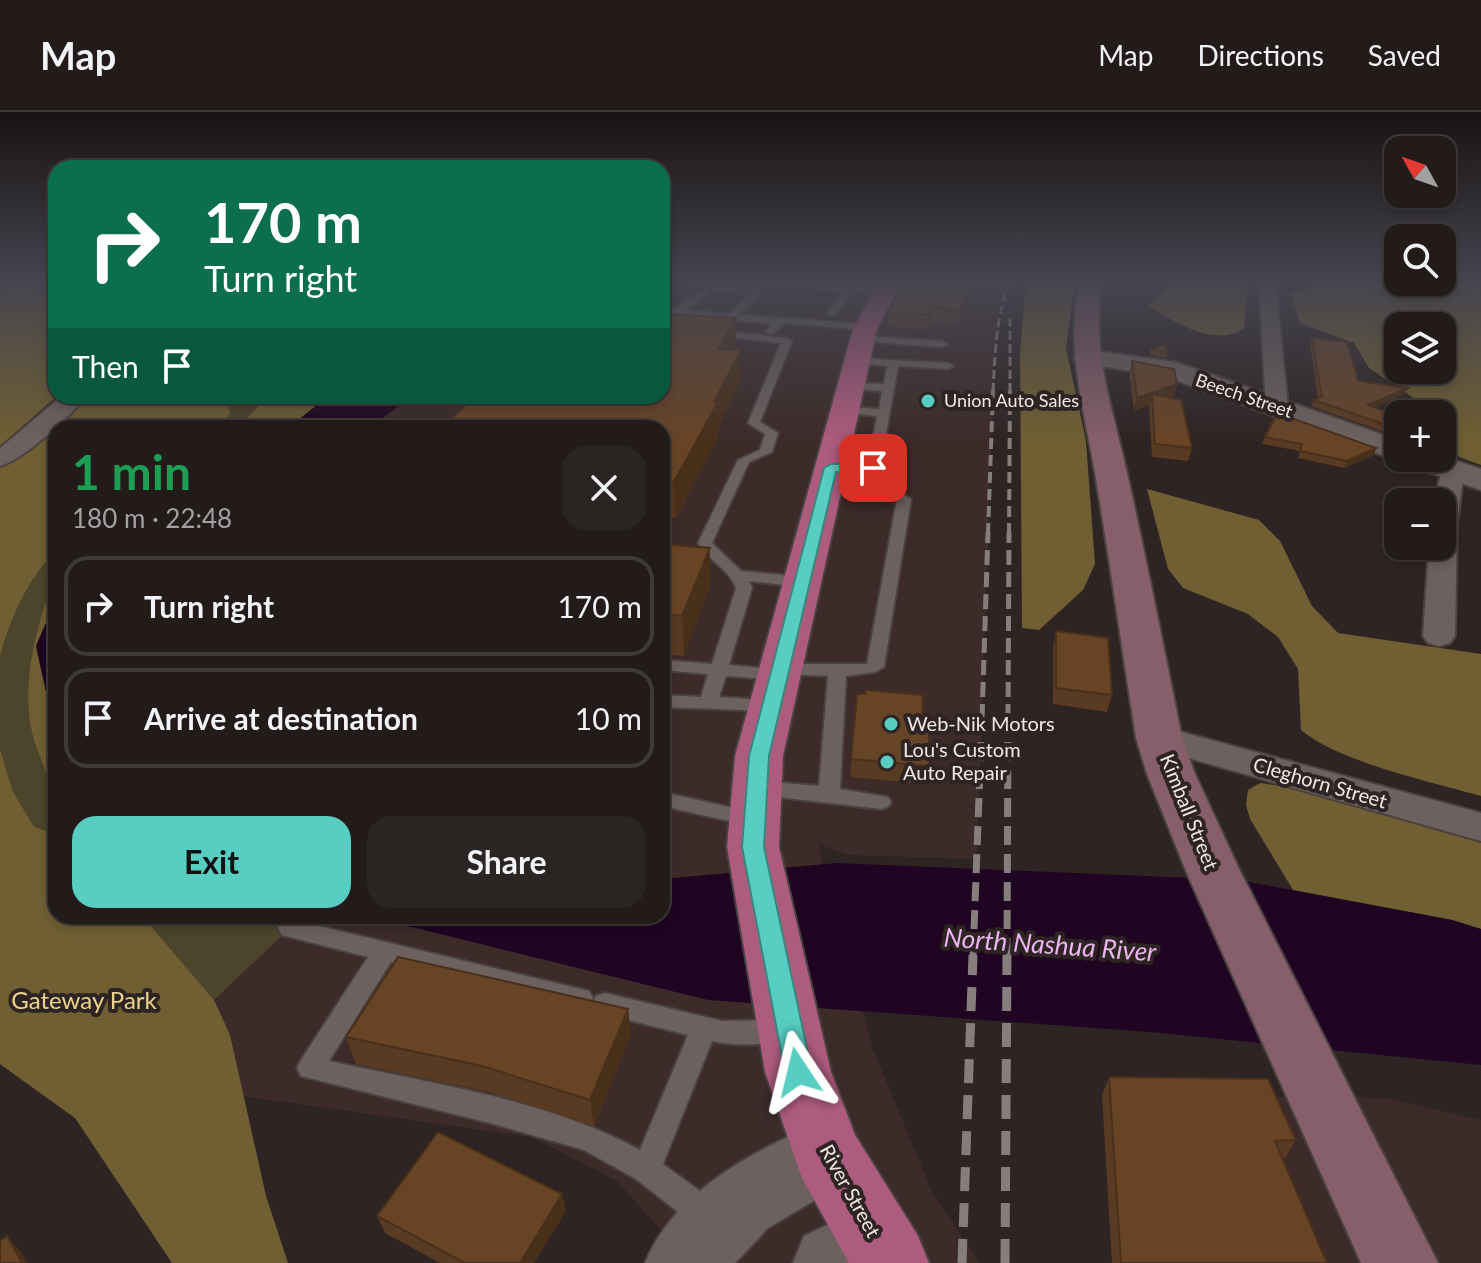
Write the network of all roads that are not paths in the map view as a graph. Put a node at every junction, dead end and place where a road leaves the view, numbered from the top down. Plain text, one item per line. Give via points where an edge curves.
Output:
1 (715, 334) edge
2 (770, 334) edge
3 (801, 334) edge
4 (864, 334) edge
5 (1085, 334) edge
6 (1271, 334) edge
7 (767, 337) junction
8 (942, 344) dead end
9 (1087, 358) junction
10 (893, 363) junction
11 (948, 366) dead end
12 (888, 388) junction
13 (849, 390) junction
14 (66, 404) edge
15 (1277, 407) junction
16 (884, 413) junction
17 (48, 420) edge
18 (48, 420) edge
19 (1384, 445) edge
20 (878, 447) junction
21 (0, 459) edge
22 (1466, 475) edge
23 (904, 499) dead end
24 (737, 575) junction
25 (803, 582) junction
26 (1439, 636) dead end
27 (670, 666) edge
28 (718, 670) junction
29 (837, 671) junction
30 (777, 683) junction
31 (670, 701) edge
32 (709, 701) junction
33 (1159, 738) junction
34 (829, 794) junction
35 (670, 801) edge
36 (881, 802) dead end
37 (754, 818) junction
38 (1481, 827) edge
39 (290, 928) dead end
40 (385, 951) junction
41 (704, 1028) junction
42 (791, 1031) junction
43 (827, 1154) junction
44 (646, 1169) junction
45 (701, 1244) edge
46 (866, 1255) edge
47 (1400, 1263) edge

1 - 7 lane
2 - 7 lane
3 - 13 lane
4 - 13 highway, River Street
5 - 9 main road, Kimball Street
6 - 15 street
7 - 24 lane via 787,341 754,423 773,436 766,452 744,460 705,543
8 - 13 lane
9 - 15 street, Beech Street via 1158,366
9 - 33 main road, Kimball Street
10 - 11 lane
10 - 12 lane
10 - 13 lane
12 - 13 lane
12 - 16 lane
13 - 16 lane
13 - 20 lane
13 - 20 lane via 872,469
13 - 25 highway, River Street
14 - 18 street
15 - 19 street, Beech Street
16 - 20 lane
17 - 21 street
22 - 26 street via 1444,525
23 - 29 lane via 877,662 866,671
24 - 25 lane
24 - 28 lane via 744,593
25 - 30 highway, River Street
27 - 28 lane
28 - 30 lane
28 - 32 lane
29 - 30 lane
29 - 34 lane
30 - 32 lane
30 - 37 highway, River Street via 759,756
31 - 32 lane
33 - 38 street, Cleghorn Street
33 - 47 main road, Kimball Street via 1213,871
34 - 36 lane
34 - 37 lane
35 - 37 lane
37 - 42 highway, River Street
39 - 40 lane
40 - 41 lane
40 - 44 lane via 310,1068 590,1138
41 - 42 lane
41 - 44 lane
42 - 43 highway, River Street via 798,1072
43 - 45 street via 742,1202
43 - 46 highway, River Street
44 - 45 lane

